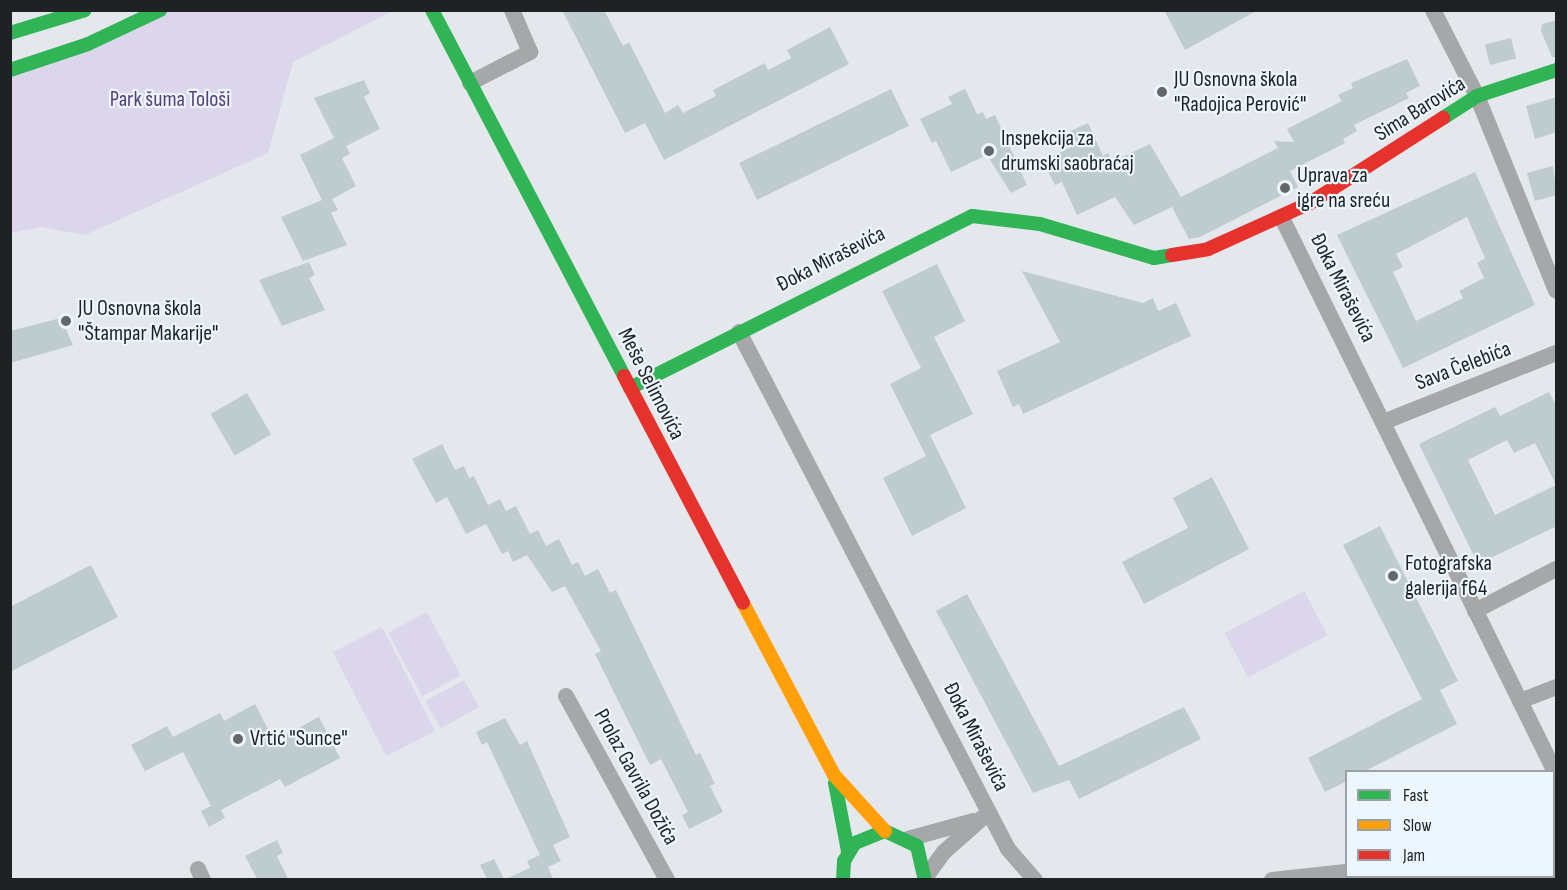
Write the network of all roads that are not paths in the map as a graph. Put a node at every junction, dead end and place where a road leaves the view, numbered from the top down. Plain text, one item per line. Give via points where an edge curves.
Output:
1 (85, 10) edge
2 (160, 10) edge
3 (432, 10) edge
4 (512, 10) edge
5 (1433, 10) edge
6 (10, 33) edge
7 (10, 70) edge
8 (1557, 70) edge
9 (470, 83) junction
10 (1477, 96) junction
11 (1282, 218) junction
12 (1557, 291) edge
13 (739, 332) junction
14 (1557, 353) edge
15 (630, 388) junction
16 (1386, 421) junction
17 (1557, 569) edge
18 (1475, 611) junction
19 (1557, 687) edge
20 (566, 696) dead end
21 (1520, 701) junction
22 (1555, 770) edge
23 (834, 775) junction
24 (983, 816) junction
25 (885, 831) junction
26 (908, 839) junction
27 (848, 851) junction
28 (1345, 872) edge
29 (840, 877) edge
30 (667, 879) edge
31 (925, 879) edge
32 (1035, 879) edge
33 (1272, 879) edge

1 - 6 street
2 - 7 street via 88,44
3 - 9 street, Meše Selimovića
4 - 9 street via 530,52
5 - 10 street
8 - 10 street, Sima Barovića
9 - 15 street, Meše Selimovića
10 - 11 street, Sima Barovića
10 - 12 street
11 - 13 street, Đoka Miraševića via 1208,249 1154,258 1040,224 972,216
11 - 16 street, Đoka Miraševića
13 - 15 street, Đoka Miraševića
13 - 24 street, Đoka Miraševića
14 - 16 street, Sava Čelebića
15 - 23 street, Meše Selimovića
16 - 18 street, Đoka Miraševića
17 - 18 street
18 - 21 street, Đoka Miraševića
19 - 21 street
20 - 30 street, Prolaz Gavrila Dožića
21 - 22 street, Đoka Miraševića
23 - 25 street, Meše Selimovića
23 - 27 street, Meše Selimovića
24 - 26 street
24 - 31 street
24 - 32 street, Đoka Miraševića via 1020,868
25 - 26 street
25 - 27 street via 863,837
26 - 31 street via 922,856
27 - 29 street
28 - 33 street

